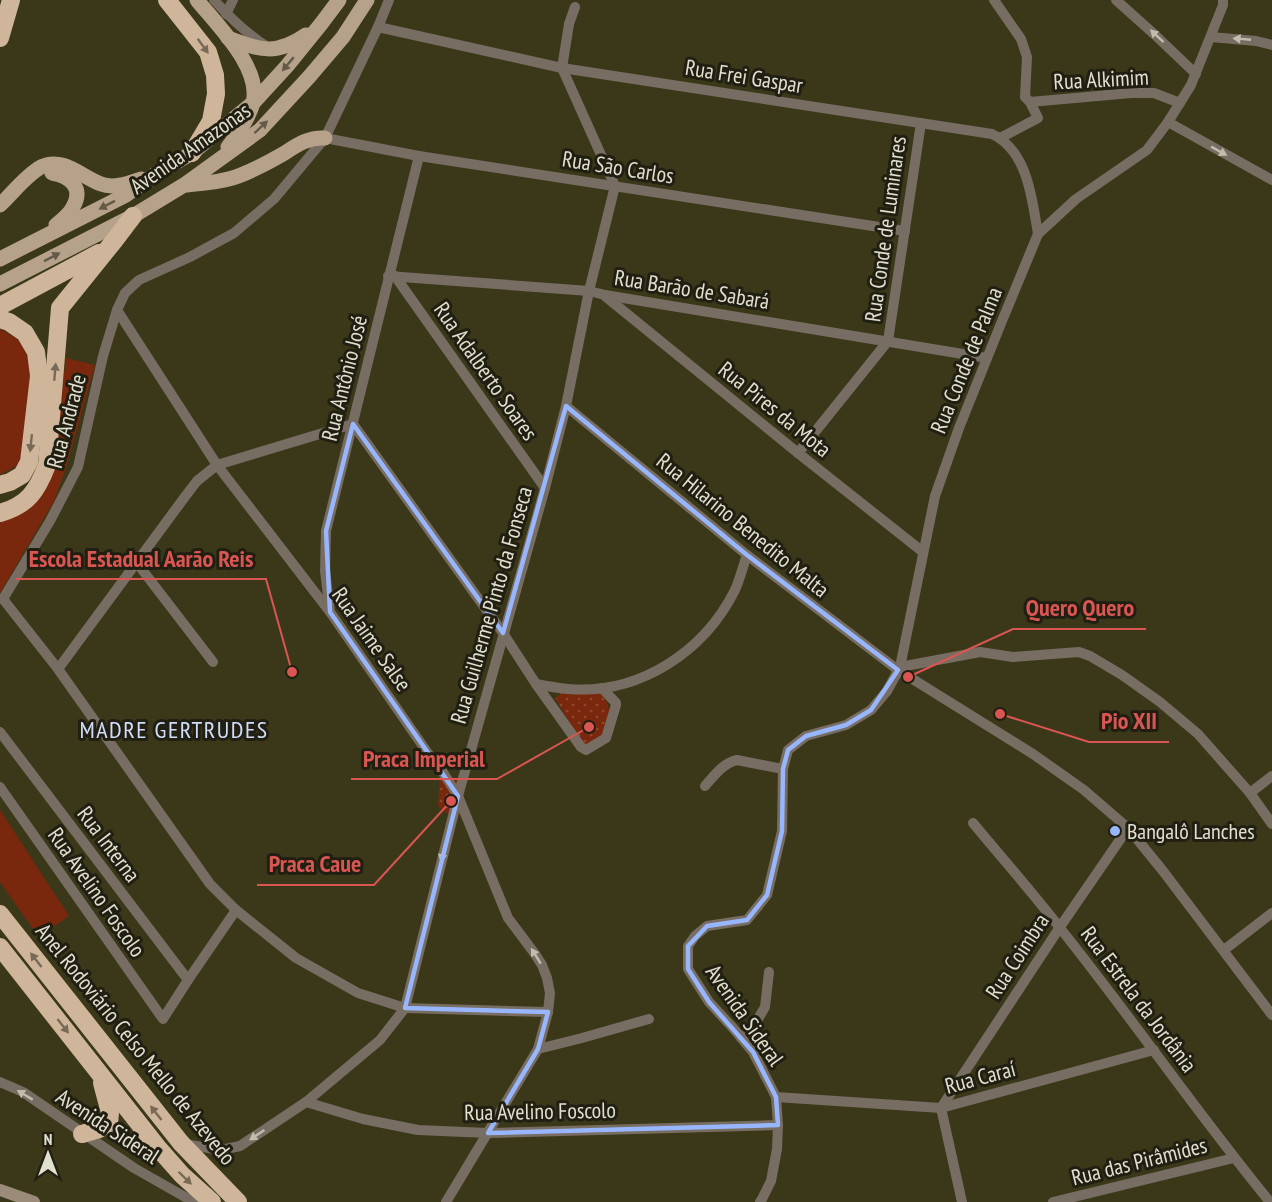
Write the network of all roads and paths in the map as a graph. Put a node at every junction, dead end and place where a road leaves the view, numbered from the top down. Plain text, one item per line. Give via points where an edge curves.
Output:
1 (11, 0) edge
2 (167, 0) edge
3 (196, 0) edge
4 (214, 0) edge
5 (233, 0) edge
6 (339, 0) edge
7 (367, 0) edge
8 (389, 0) edge
9 (994, 0) edge
10 (1116, 0) edge
11 (1223, 0) edge
12 (574, 7) dead end
13 (226, 14) junction
14 (321, 24) junction
15 (378, 27) junction
16 (1211, 37) junction
17 (0, 38) edge
18 (228, 38) junction
19 (1272, 45) edge
20 (271, 50) junction
21 (562, 68) junction
22 (1196, 74) junction
23 (1028, 99) junction
24 (254, 102) junction
25 (1180, 103) junction
26 (1168, 122) junction
27 (921, 123) junction
28 (325, 138) junction
29 (1000, 138) junction
30 (192, 153) junction
31 (418, 156) junction
32 (215, 164) junction
33 (31, 174) junction
34 (154, 175) junction
35 (1272, 180) edge
36 (184, 185) junction
37 (615, 186) junction
38 (0, 205) edge
39 (133, 216) junction
40 (905, 231) junction
41 (1038, 234) junction
42 (39, 240) junction
43 (108, 248) junction
44 (0, 259) edge
45 (392, 276) junction
46 (0, 284) edge
47 (589, 291) junction
48 (605, 295) junction
49 (0, 306) edge
50 (117, 310) junction
51 (0, 319) edge
52 (888, 341) junction
53 (987, 358) junction
54 (566, 405) junction
55 (353, 424) junction
56 (798, 453) junction
57 (217, 465) junction
58 (0, 485) edge
59 (544, 488) junction
60 (0, 513) edge
61 (923, 552) junction
62 (747, 555) junction
63 (136, 563) junction
64 (2, 599) edge
65 (330, 612) junction
66 (503, 633) junction
67 (213, 662) dead end
68 (58, 669) junction
69 (899, 669) junction
70 (536, 684) junction
71 (602, 688) junction
72 (0, 732) edge
73 (783, 769) junction
74 (1272, 776) edge
75 (705, 786) dead end
76 (0, 787) edge
77 (1250, 793) junction
78 (458, 796) junction
79 (973, 823) dead end
80 (1272, 824) edge
81 (1128, 828) junction
82 (236, 910) junction
83 (1272, 913) edge
84 (0, 914) edge
85 (1059, 927) junction
86 (0, 947) edge
87 (1224, 950) junction
88 (6, 963) edge
89 (769, 972) dead end
90 (188, 980) junction
91 (405, 1008) junction
92 (548, 1012) junction
93 (1272, 1015) edge
94 (649, 1019) dead end
95 (741, 1038) junction
96 (538, 1049) junction
97 (1154, 1050) junction
98 (99, 1073) junction
99 (0, 1082) edge
100 (776, 1097) junction
101 (306, 1102) junction
102 (941, 1108) junction
103 (778, 1125) junction
104 (488, 1133) junction
105 (82, 1134) junction
106 (181, 1143) junction
107 (1234, 1158) junction
108 (0, 1190) edge
109 (203, 1201) edge
110 (34, 1202) edge
111 (238, 1202) edge
112 (446, 1202) edge
113 (760, 1202) edge
114 (962, 1202) edge
115 (1053, 1202) edge
116 (1270, 1202) edge

1 - 17 highway
2 -> 30 highway via 208,52 215,75 211,121
3 - 18 main road
4 - 13 street
5 - 13 street
6 - 14 main road, Avenida Amazonas
32 -> 7 main road, Avenida Amazonas via 260,130 343,37
8 - 15 street, Rua Andrade
9 - 23 street via 1021,39 1027,57
22 -> 10 street
11 - 16 street, Rua Conde de Palma
12 - 21 street
13 - 20 street
14 - 20 main road via 297,42
14 -> 24 main road, Avenida Amazonas
15 - 21 street, Rua Frei Gaspar
15 - 28 street, Rua Andrade
19 -> 16 street
16 - 22 street, Rua Conde de Palma
18 - 20 main road
18 - 24 main road via 252,79
21 - 27 street, Rua Frei Gaspar
21 - 37 street
22 - 25 street, Rua Conde de Palma
23 - 25 street, Rua Alkimim via 1154,93
23 - 29 street via 1038,118
24 - 30 main road, Avenida Amazonas
24 - 32 main road via 241,130
25 - 26 street, Rua Conde de Palma
26 -> 35 street
26 - 41 street, Rua Conde de Palma via 1146,150 1076,199
27 - 29 street, Rua Frei Gaspar
27 - 40 street, Rua Conde de Luminares
28 - 31 street, Rua São Carlos
28 - 36 main road via 299,143 240,176
28 - 50 street, Rua Andrade via 274,199 234,233 139,280 125,293
29 - 41 street via 1017,157 1029,184
30 - 34 main road, Avenida Amazonas
31 - 37 street, Rua São Carlos
31 - 45 street, Rua Antônio José
32 - 36 main road, Avenida Amazonas
33 - 34 main road via 42,166 57,164 109,185
33 - 38 main road
33 - 42 main road via 61,174 75,186 75,206
34 -> 42 main road, Avenida Amazonas via 126,195
36 - 39 main road, Avenida Amazonas
37 - 40 street, Rua São Carlos
37 - 47 street, Rua Guilherme Pinto da Fonseca
39 - 43 highway
46 -> 39 main road, Avenida Amazonas
40 - 52 street, Rua Conde de Luminares
41 - 53 street, Rua Conde de Palma
42 - 44 main road, Avenida Amazonas
43 - 49 highway
60 -> 43 highway via 32,495 47,465 60,308
45 - 47 street, Rua Barão de Sabará
45 - 55 street, Rua Antônio José
45 - 59 street, Rua Adalberto Soares
47 - 48 street, Rua Barão de Sabará
47 - 54 street, Rua Guilherme Pinto da Fonseca
48 - 52 street, Rua Barão de Sabará
48 - 56 street, Rua Pires da Mota
50 - 57 street, Rua Jaime Salse
50 - 64 street, Rua Andrade via 78,467
51 -> 58 highway via 25,333 36,352 39,376 29,462 22,475
52 - 53 street, Rua Barão de Sabará
52 - 56 street, Rua Conde de Luminares
53 - 61 street, Rua Conde de Palma via 935,496
54 - 59 street, Rua Guilherme Pinto da Fonseca
54 - 62 street, Rua Hilarino Benedito Malta
55 - 57 street
55 - 65 street, Rua Antônio José via 326,531
55 - 66 street
56 - 61 street, Rua Pires da Mota
57 - 63 street via 197,482
57 - 65 street, Rua Jaime Salse
59 - 66 street, Rua Guilherme Pinto da Fonseca
61 - 69 street, Rua Conde de Palma
62 - 69 street, Rua Hilarino Benedito Malta
62 - 71 street via 736,588 719,618 696,644 668,665 636,680
63 - 67 street
63 - 68 street
64 - 68 street
65 - 78 street, Rua Jaime Salse
66 - 70 street
66 - 78 street, Rua Guilherme Pinto da Fonseca
68 - 82 street via 210,884
69 - 73 street, Avenida Sideral via 871,710 846,725 806,736 788,750
69 - 77 street via 980,652 1013,657 1079,652 1122,675 1179,717
69 - 81 street, Rua Hilarino Benedito Malta via 1033,754
70 - 71 street
70 - 71 street via 586,750 606,738 616,703
72 - 90 street, Rua Interna
73 - 75 street via 737,760 721,769
73 - 95 street, Avenida Sideral via 782,831 767,895 747,920 707,926 688,946 688,969 709,1002
74 - 77 street
76 - 90 street, Rua Avelino Foscolo via 163,1019
77 - 80 street
78 -> 91 street, Rua Guilherme Pinto da Fonseca
92 -> 78 street, Rua Jaime Salse via 547,978 535,954 508,918
79 - 85 street, Rua Estrela da Jordânia
81 - 85 street, Rua Coimbra
81 - 87 street, Rua Hilarino Benedito Malta
82 - 90 street
82 - 91 street via 316,970 358,993
83 - 87 street
106 -> 84 highway, Anel Rodoviário Celso Mello de Azevedo
85 - 97 street, Rua Estrela da Jordânia
85 - 102 street, Rua Coimbra
86 - 88 highway, Anel Rodoviário Celso Mello de Azevedo
87 - 93 street, Rua Hilarino Benedito Malta
88 -> 98 highway, Anel Rodoviário Celso Mello de Azevedo
89 - 95 street via 765,1007
91 - 92 street
91 - 101 street, Rua Guilherme Pinto da Fonseca via 380,1040
92 - 96 street, Rua Jaime Salse
94 - 96 street
95 - 100 street, Avenida Sideral via 753,1052
96 - 104 street, Rua Jaime Salse
97 - 102 street, Rua Caraí
97 - 107 street, Rua Estrela da Jordânia
98 - 105 highway via 109,1123
98 -> 109 highway, Anel Rodoviário Celso Mello de Azevedo
105 -> 99 street, Avenida Sideral via 23,1092
100 - 102 street, Rua Caraí
100 - 103 street, Avenida Sideral
101 - 104 street, Rua Avelino Foscolo via 418,1130
101 -> 106 street, Rua Guilherme Pinto da Fonseca via 240,1146 221,1150
102 - 114 street
103 - 104 street, Rua Avelino Foscolo
103 - 113 street, Avenida Sideral via 771,1180
104 - 112 street, Rua Jaime Salse
105 - 109 street, Avenida Sideral via 134,1168
106 - 111 highway, Anel Rodoviário Celso Mello de Azevedo
107 - 115 street, Rua das Pirâmides
107 - 116 street, Rua Estrela da Jordânia
108 - 110 main road

